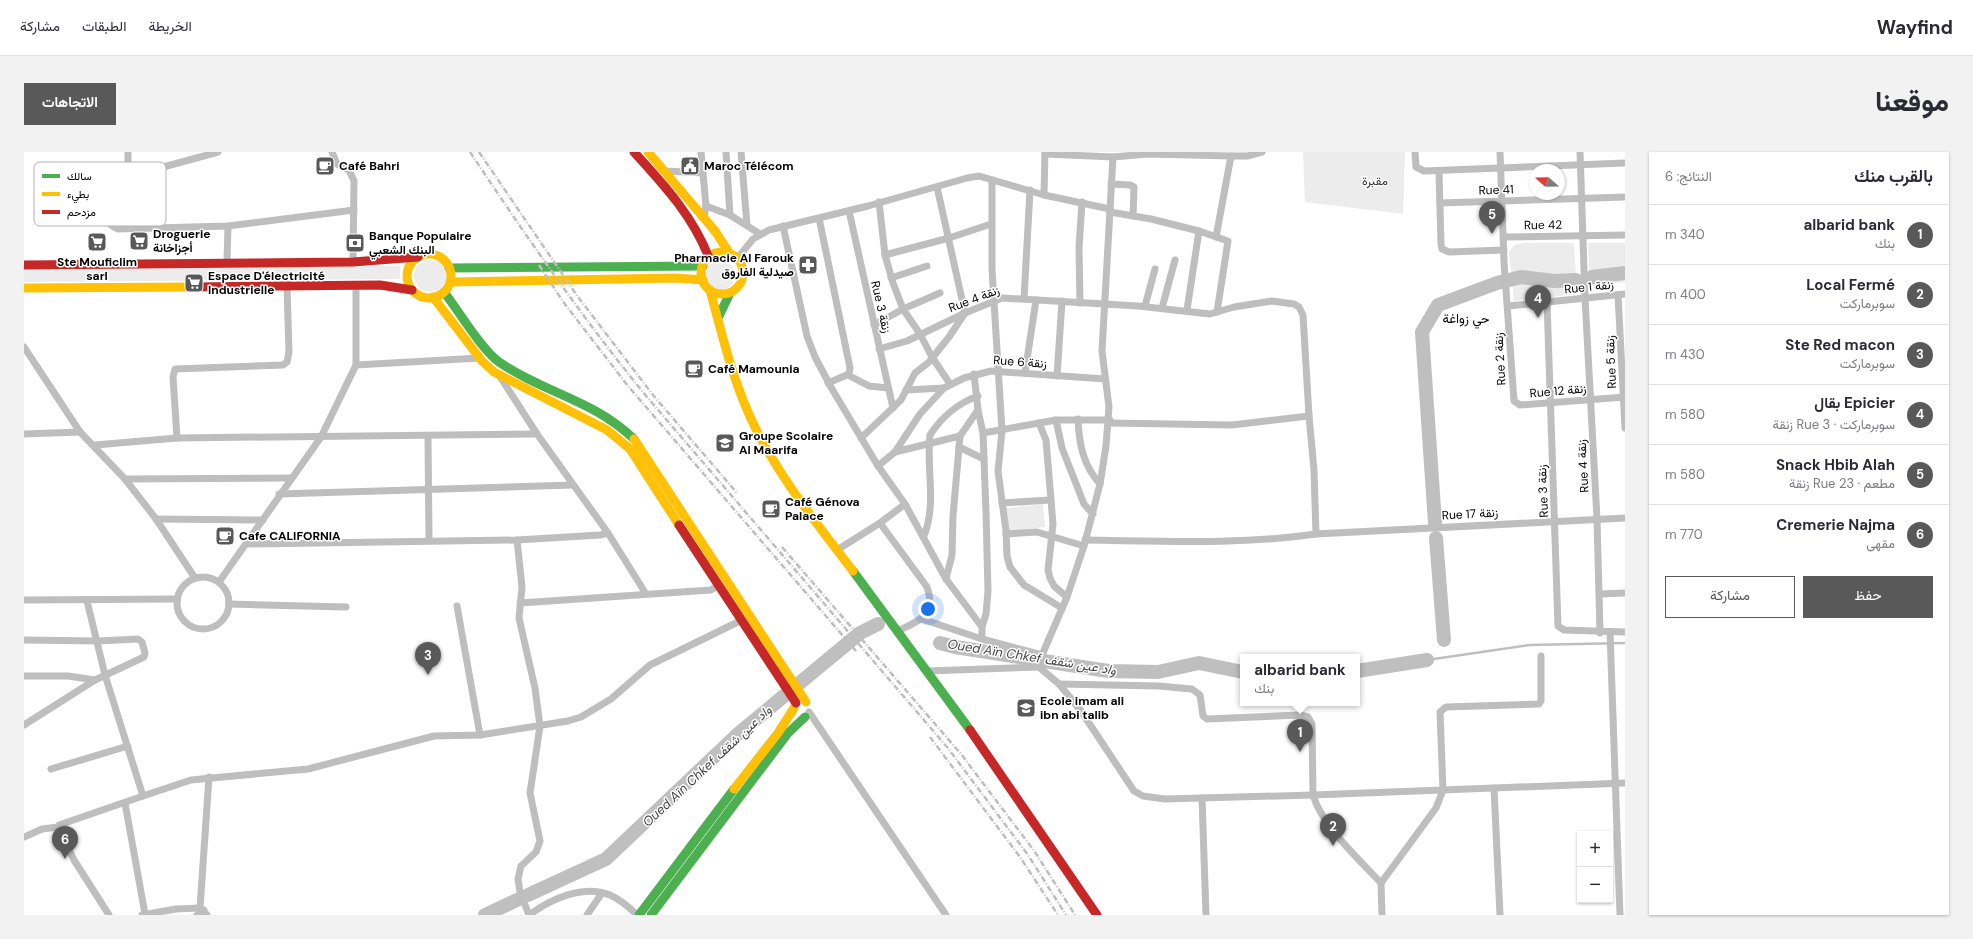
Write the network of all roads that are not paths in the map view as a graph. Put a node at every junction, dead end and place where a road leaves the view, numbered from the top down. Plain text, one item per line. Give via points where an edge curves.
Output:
1 (218, 152) edge
2 (332, 152) edge
3 (634, 152) edge
4 (648, 152) edge
5 (701, 152) edge
6 (726, 152) edge
7 (741, 152) edge
8 (1262, 152) edge
9 (1415, 152) edge
10 (1500, 152) edge
11 (1580, 152) edge
12 (1045, 153) edge
13 (1148, 153) edge
14 (1178, 154) edge
15 (1209, 154) edge
16 (1117, 155) edge
17 (1236, 155) edge
18 (1625, 163) edge
19 (1581, 165) junction
20 (166, 166) edge
21 (1500, 169) junction
22 (666, 171) junction
23 (1439, 172) junction
24 (703, 173) junction
25 (992, 180) junction
26 (1111, 184) junction
27 (937, 187) junction
28 (1030, 190) junction
29 (1044, 194) junction
30 (1625, 198) edge
31 (1582, 199) junction
32 (1502, 201) junction
33 (879, 202) junction
34 (1082, 202) junction
35 (1440, 203) junction
36 (706, 206) junction
37 (354, 210) junction
38 (848, 211) junction
39 (1110, 211) junction
40 (730, 215) junction
41 (1133, 216) junction
42 (704, 218) junction
43 (819, 218) junction
44 (747, 224) junction
45 (991, 224) junction
46 (111, 226) edge
47 (228, 226) junction
48 (783, 226) junction
49 (1199, 231) junction
50 (760, 234) junction
51 (1582, 235) junction
52 (1625, 235) edge
53 (1216, 237) junction
54 (1504, 237) junction
55 (949, 238) junction
56 (1504, 250) junction
57 (885, 255) junction
58 (733, 256) junction
59 (418, 257) junction
60 (1175, 260) dead end
61 (227, 262) junction
62 (353, 262) junction
63 (706, 262) junction
64 (24, 265) edge
65 (927, 266) dead end
66 (449, 268) junction
67 (1155, 269) dead end
68 (891, 278) junction
69 (703, 280) junction
70 (450, 282) junction
71 (356, 286) junction
72 (287, 287) junction
73 (24, 288) edge
74 (412, 290) junction
75 (710, 290) junction
76 (444, 292) junction
77 (730, 293) junction
78 (940, 293) dead end
79 (1622, 294) edge
80 (433, 297) junction
81 (1585, 298) junction
82 (1024, 299) junction
83 (1036, 300) junction
84 (994, 301) junction
85 (1062, 302) junction
86 (1547, 302) junction
87 (1080, 303) junction
88 (1106, 304) junction
89 (1145, 306) junction
90 (1508, 306) junction
91 (1162, 308) junction
92 (903, 309) junction
93 (1187, 310) junction
94 (1217, 312) junction
95 (965, 313) junction
96 (718, 318) junction
97 (874, 325) junction
98 (1623, 326) edge
99 (920, 334) junction
100 (24, 347) edge
101 (880, 349) junction
102 (932, 357) junction
103 (480, 358) junction
104 (1623, 362) edge
105 (356, 365) junction
106 (998, 371) junction
107 (1025, 373) junction
108 (974, 374) junction
109 (499, 375) junction
110 (848, 376) junction
111 (1057, 376) junction
112 (1105, 379) junction
113 (828, 383) junction
114 (947, 386) junction
115 (888, 388) junction
116 (906, 390) junction
117 (978, 396) junction
118 (1624, 397) edge
119 (1590, 400) junction
120 (1551, 403) junction
121 (1516, 404) joint
122 (893, 408) junction
123 (978, 410) junction
124 (1309, 416) junction
125 (1078, 419) junction
126 (1056, 420) junction
127 (1110, 421) junction
128 (1040, 424) junction
129 (1625, 428) edge
130 (1002, 431) junction
131 (80, 432) junction
132 (983, 433) junction
133 (24, 434) edge
134 (537, 434) junction
135 (428, 436) junction
136 (960, 436) junction
137 (321, 437) junction
138 (177, 438) junction
139 (861, 438) junction
140 (929, 443) junction
141 (95, 445) junction
142 (959, 447) junction
143 (895, 452) junction
144 (984, 459) junction
145 (878, 466) junction
146 (291, 478) junction
147 (126, 479) junction
148 (1100, 484) junction
149 (572, 485) junction
150 (429, 489) junction
151 (280, 494) junction
152 (1050, 500) junction
153 (1002, 503) junction
154 (906, 504) junction
155 (1093, 514) junction
156 (1625, 518) edge
157 (156, 519) junction
158 (1597, 519) junction
159 (263, 520) junction
160 (1555, 521) junction
161 (880, 523) junction
162 (608, 533) junction
163 (1006, 534) junction
164 (1316, 534) junction
165 (924, 536) junction
166 (1053, 536) junction
167 (430, 540) junction
168 (517, 540) junction
169 (1085, 543) junction
170 (246, 544) junction
171 (837, 550) junction
172 (195, 578) junction
173 (946, 579) junction
174 (219, 582) junction
175 (719, 585) junction
176 (1625, 593) edge
177 (646, 594) junction
178 (1600, 594) junction
179 (1066, 598) junction
180 (178, 599) junction
181 (24, 600) edge
182 (87, 600) junction
183 (520, 603) junction
184 (229, 604) junction
185 (458, 606) dead end
186 (346, 607) dead end
187 (1062, 608) junction
188 (922, 619) junction
189 (742, 620) junction
190 (982, 627) junction
191 (898, 631) junction
192 (1600, 632) junction
193 (1625, 632) edge
194 (1610, 634) junction
195 (982, 639) junction
196 (24, 640) edge
197 (98, 641) junction
198 (1042, 656) junction
199 (1541, 656) dead end
200 (1039, 666) junction
201 (927, 671) junction
202 (784, 675) junction
203 (24, 676) edge
204 (105, 676) junction
205 (96, 680) junction
206 (1059, 684) junction
207 (795, 699) junction
208 (807, 715) junction
209 (24, 725) edge
210 (540, 726) junction
211 (480, 735) junction
212 (128, 746) junction
213 (51, 769) dead end
214 (209, 777) junction
215 (1615, 783) junction
216 (1625, 783) edge
217 (1494, 788) junction
218 (1443, 790) junction
219 (1313, 795) junction
220 (143, 796) junction
221 (1202, 798) junction
222 (125, 803) junction
223 (58, 827) junction
224 (24, 837) edge
225 (1381, 883) junction
226 (602, 893) junction
227 (202, 912) edge
228 (108, 915) edge
229 (143, 915) edge
230 (529, 915) edge
231 (587, 915) edge
232 (638, 915) edge
233 (650, 915) edge
234 (946, 915) edge
235 (1097, 915) edge
236 (1206, 915) edge
237 (1382, 915) edge
238 (1500, 915) edge
239 (1620, 915) edge

1 - 20 street
2 - 37 street via 339,166 351,172 354,181
3 - 63 main road via 696,228
4 - 22 main road
5 - 24 street
6 - 40 street
7 - 44 street
8 - 17 street
9 - 23 street via 1416,167 1424,171
10 - 21 street, Rue 2 زنقة
11 - 19 street, Rue 4 زنقة
12 - 16 street
12 - 29 street
13 - 14 street
13 - 16 street
14 - 15 street
15 - 17 street
16 - 26 street
17 - 53 street
18 - 19 street
19 - 21 street
19 - 31 street, Rue 4 زنقة
21 - 23 street
21 - 32 street, Rue 2 زنقة
22 - 24 street
22 - 42 main road
23 - 35 street
24 - 36 street
25 - 27 street via 979,176
25 - 28 street
25 - 45 street
26 - 39 street
26 - 41 street via 1134,187
27 - 33 street
27 - 55 street
28 - 29 street
28 - 82 street
29 - 34 street
30 - 31 street, Rue 41
31 - 32 street, Rue 41
31 - 51 street, Rue 4 زنقة
32 - 35 street, Rue 41
32 - 54 street, Rue 2 زنقة
33 - 38 street
33 - 57 street
34 - 39 street
34 - 87 street via 1079,248
35 - 56 street via 1440,244 1444,251
36 - 40 street
36 - 42 street
37 - 47 street
37 - 62 street
38 - 43 street
38 - 97 street, Rue 3 زنقة
39 - 41 street
39 - 88 street
40 - 44 street
41 - 49 street
42 - 58 main road
43 - 48 street
43 - 110 street via 850,368
44 - 50 street
45 - 55 street
45 - 84 street
46 - 47 street via 118,229
47 - 61 street
48 - 50 street
48 - 113 street via 807,336
49 - 53 street
49 - 93 street
50 - 58 street
51 - 52 street, Rue 42
51 - 54 street, Rue 42
51 - 81 street, Rue 4 زنقة
53 - 94 street via 1229,243
54 - 56 street, Rue 2 زنقة
55 - 57 street
55 - 95 street
56 - 90 street, Rue 2 زنقة
57 - 68 street
58 - 63 main road via 718,253
58 - 77 main road via 742,267 743,276 739,285
59 - 62 main road
59 - 66 main road via 428,254 437,256 444,260
59 - 74 main road via 413,260 408,271 408,281
60 - 91 street
61 - 62 main road
61 - 64 main road
63 - 66 main road via 690,267
63 - 69 main road
65 - 68 street
66 - 70 main road
67 - 89 street
68 - 92 street
69 - 70 main road via 675,278
69 - 75 main road
70 - 76 main road
71 - 72 main road
71 - 74 main road via 380,285
71 - 105 street
72 - 73 main road
72 - 138 street via 287,362 283,365 175,369 172,377
74 - 80 main road via 423,297
75 - 77 main road via 722,294
75 - 96 main road
76 - 80 main road
76 - 202 main road via 498,361 598,411 626,430 644,453
77 - 96 main road
78 - 92 street
79 - 81 street, Rue 1 زنقة
79 - 98 street, Rue 5 زنقة
80 - 103 main road
81 - 86 street, Rue 1 زنقة
81 - 119 street, Rue 4 زنقة
82 - 83 street, Rue 4 زنقة
82 - 84 street, Rue 4 زنقة via 1002,298
83 - 85 street, Rue 4 زنقة
83 - 107 street
84 - 95 street, Rue 4 زنقة
84 - 106 street
85 - 87 street, Rue 4 زنقة
85 - 111 street
86 - 90 street, Rue 1 زنقة
86 - 120 street, Rue 3 زنقة
87 - 88 street, Rue 4 زنقة
88 - 89 street, Rue 4 زنقة
88 - 112 street via 1102,351
89 - 91 street, Rue 4 زنقة
90 - 121 street, Rue 2 زنقة via 1513,398
91 - 93 street, Rue 4 زنقة
92 - 97 street
92 - 99 street
93 - 94 street, Rue 4 زنقة
94 - 124 street, Rue 4 زنقة via 1272,301 1291,303 1299,307 1303,314
95 - 99 street, Rue 4 زنقة
95 - 102 street via 949,338
96 - 171 main road via 758,433 800,501
97 - 101 street, Rue 3 زنقة
98 - 104 street, Rue 5 زنقة
99 - 101 street, Rue 4 زنقة
99 - 102 street
100 - 131 street
101 - 115 street, Rue 3 زنقة
102 - 114 street
102 - 116 street via 915,373
103 - 105 street
103 - 109 main road
104 - 118 street, Rue 5 زنقة
105 - 137 street
106 - 107 street, Rue 6 زنقة
106 - 108 street, Rue 6 زنقة
106 - 130 street
107 - 111 street, Rue 6 زنقة
108 - 114 street, Rue 6 زنقة
108 - 117 street
109 - 134 street
109 - 175 main road via 607,430 630,449
110 - 113 street
110 - 115 street via 869,386
111 - 112 street, Rue 6 زنقة
112 - 127 street
113 - 139 street
114 - 116 street
114 - 143 street, Rue 6 زنقة via 920,414
115 - 122 street, Rue 3 زنقة
116 - 122 street
117 - 123 street
117 - 140 street via 962,403 949,413 934,429
118 - 119 street, Rue 12 زنقة
118 - 129 street, Rue 5 زنقة
119 - 120 street, Rue 12 زنقة
119 - 158 street, Rue 4 زنقة
120 - 121 street, Rue 12 زنقة
120 - 160 street, Rue 3 زنقة
122 - 139 street
123 - 132 street
123 - 136 street
124 - 127 street via 1232,425
124 - 164 street, Rue 4 زنقة
125 - 126 street
125 - 127 street
125 - 148 street via 1083,457 1090,473
126 - 128 street
126 - 155 street via 1062,448 1084,504
127 - 148 street
128 - 130 street
128 - 152 street via 1046,440
130 - 132 street
130 - 153 street via 998,470
131 - 133 street
131 - 141 street
132 - 144 street
134 - 135 street
134 - 149 street
135 - 137 street
135 - 150 street
136 - 140 street
136 - 142 street
137 - 138 street
137 - 146 street
138 - 141 street
139 - 145 street
140 - 143 street
140 - 165 street via 931,507
141 - 147 street
142 - 144 street
142 - 173 street via 952,555
143 - 145 street, Rue 6 زنقة
144 - 190 street via 988,591
145 - 154 street
146 - 147 street
146 - 151 street
147 - 157 street
148 - 155 street
149 - 150 street
149 - 162 street
150 - 151 street
150 - 167 street
151 - 159 street
152 - 153 street
152 - 166 street
153 - 163 street
154 - 161 street
154 - 165 street
155 - 169 street
156 - 158 street, Rue 17 زنقة
157 - 159 street
157 - 172 street
158 - 160 street, Rue 17 زنقة
158 - 178 street, Rue 4 زنقة
159 - 170 street
160 - 164 street, Rue 17 زنقة
160 - 192 street, Rue 3 زنقة via 1558,626 1564,630
161 - 171 street
161 - 188 street via 927,587 931,598 930,608
162 - 168 street
162 - 177 street
163 - 166 street, Rue 17 زنقة via 1036,532
163 - 187 street via 1007,556 1016,576 1039,595
164 - 169 street, Rue 17 زنقة via 1254,541
165 - 173 street
166 - 169 street, Rue 17 زنقة
166 - 179 street via 1048,570 1050,578
167 - 168 street
167 - 170 street
168 - 183 street via 522,587
169 - 179 street
170 - 174 street
171 - 191 main road
172 - 174 street via 207,577
172 - 180 street via 182,588
173 - 190 street
174 - 184 street via 227,592
175 - 177 street via 711,590
175 - 189 main road
176 - 178 street
177 - 183 street
178 - 192 street, Rue 4 زنقة
179 - 187 street
180 - 182 street
180 - 184 street via 181,617 199,629 212,628 220,623 227,613
181 - 182 street
182 - 197 street
183 - 210 street via 519,618 535,688
184 - 186 street
185 - 211 street
187 - 198 street
188 - 191 street
188 - 195 street
189 - 202 main road
189 - 210 street via 650,665 611,699 581,717
190 - 195 street
191 - 201 main road
192 - 194 street, Rue 3 زنقة
193 - 194 street, Rue 3 زنقة
194 - 215 street
195 - 198 street
196 - 197 street
197 - 204 street
197 - 204 street via 138,639 142,642 145,653 144,656
198 - 200 street
199 - 218 street via 1539,704 1446,707 1440,712
200 - 201 street
200 - 206 street
201 - 235 main road
202 - 207 main road
203 - 205 street via 68,676
204 - 205 street
204 - 212 street
205 - 209 street
206 - 219 street via 1192,689 1200,695 1203,716 1207,719 1305,716 1312,724
206 - 221 street via 1086,717 1134,791 1149,797
207 - 208 main road via 806,702 810,707
207 - 208 main road via 797,716
207 - 232 main road via 778,733
208 - 233 main road via 788,733
208 - 234 street
210 - 211 street
210 - 230 street via 530,784 540,841 536,852 521,866 518,879
211 - 214 street via 434,736 308,769
212 - 213 street
212 - 220 street
214 - 220 street via 191,780
214 - 227 street
215 - 216 street
215 - 217 street
215 - 239 street
217 - 218 street
217 - 238 street
218 - 219 street
218 - 225 street via 1436,808
219 - 221 street
219 - 225 street via 1323,818
220 - 222 street
221 - 236 street
222 - 223 street
222 - 229 street
223 - 224 street
223 - 228 street via 74,860
225 - 237 street
226 - 230 street via 577,892 557,898
226 - 231 street
226 - 232 street via 623,902
227 - 229 street

